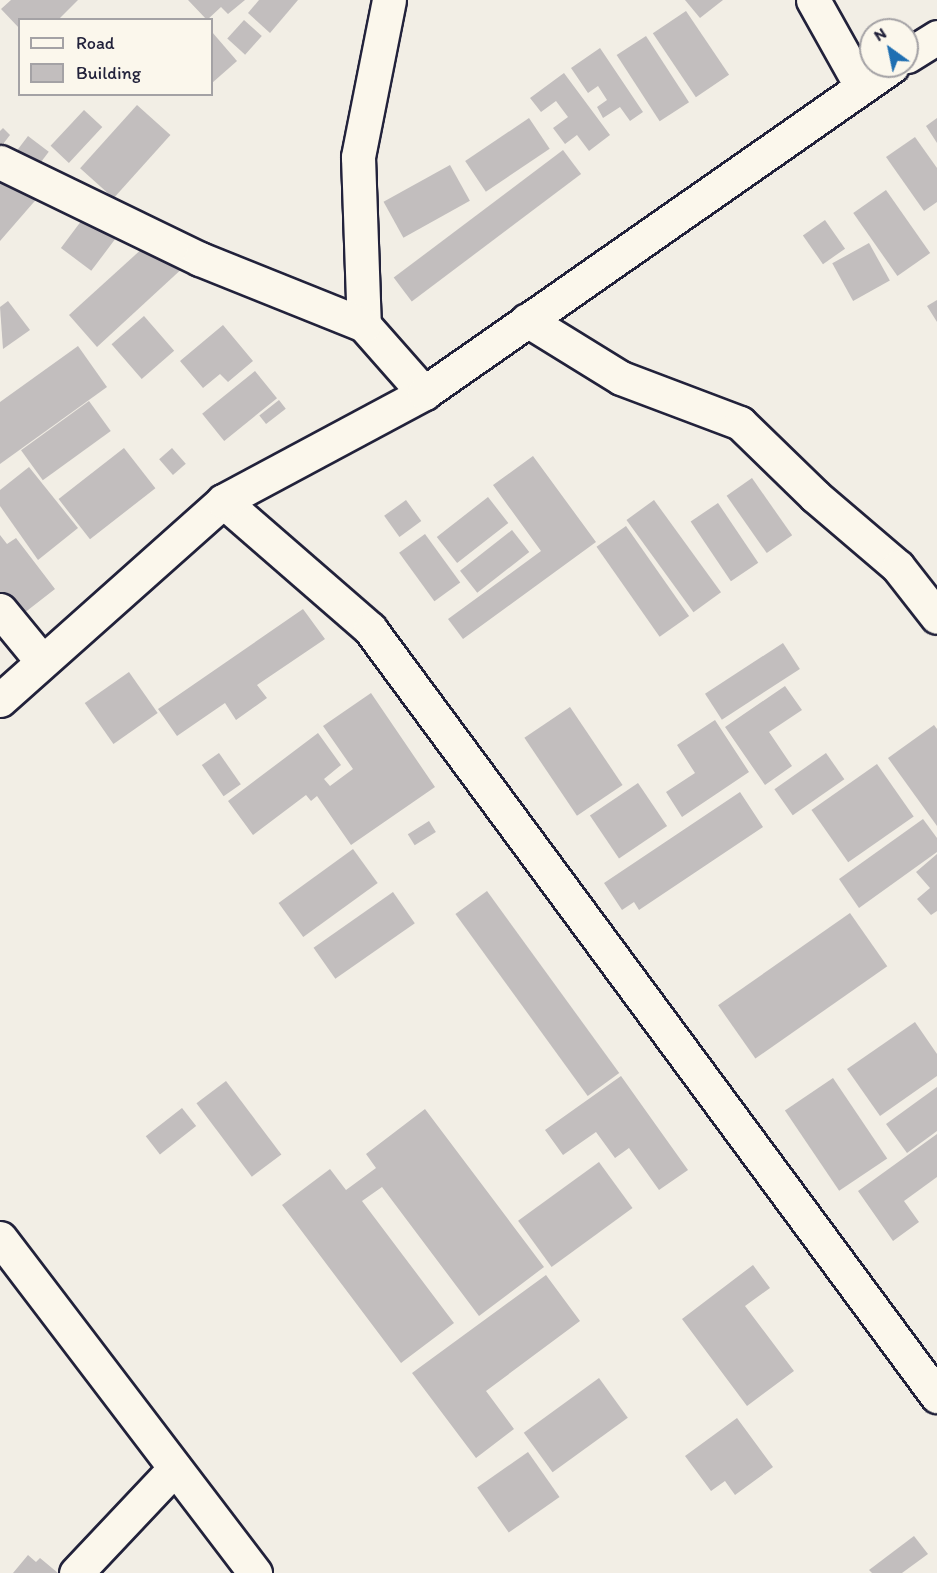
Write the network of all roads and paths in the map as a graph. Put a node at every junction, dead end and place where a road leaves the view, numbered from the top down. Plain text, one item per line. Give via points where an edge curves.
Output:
1 (389, 0) edge
2 (813, 0) edge
3 (937, 37) edge
4 (919, 48) edge
5 (873, 78) edge
6 (861, 86) junction
7 (0, 162) edge
8 (527, 320) junction
9 (364, 325) junction
10 (424, 393) junction
11 (223, 501) junction
12 (0, 610) edge
13 (937, 617) edge
14 (41, 660) junction
15 (0, 700) edge
16 (0, 1238) edge
17 (937, 1396) edge
18 (175, 1468) junction
19 (76, 1573) edge
20 (255, 1573) edge

1 - 9 main road via 358,157
2 - 6 main road
3 - 4 main road
5 - 6 main road
6 - 8 main road
7 - 9 main road via 200,259
8 - 10 main road
8 - 13 main road via 621,378 740,423 815,496 898,567
9 - 10 main road
10 - 11 main road
11 - 14 main road
11 - 17 main road via 370,629
12 - 14 main road
14 - 15 main road
16 - 18 main road
18 - 19 main road
18 - 20 main road

